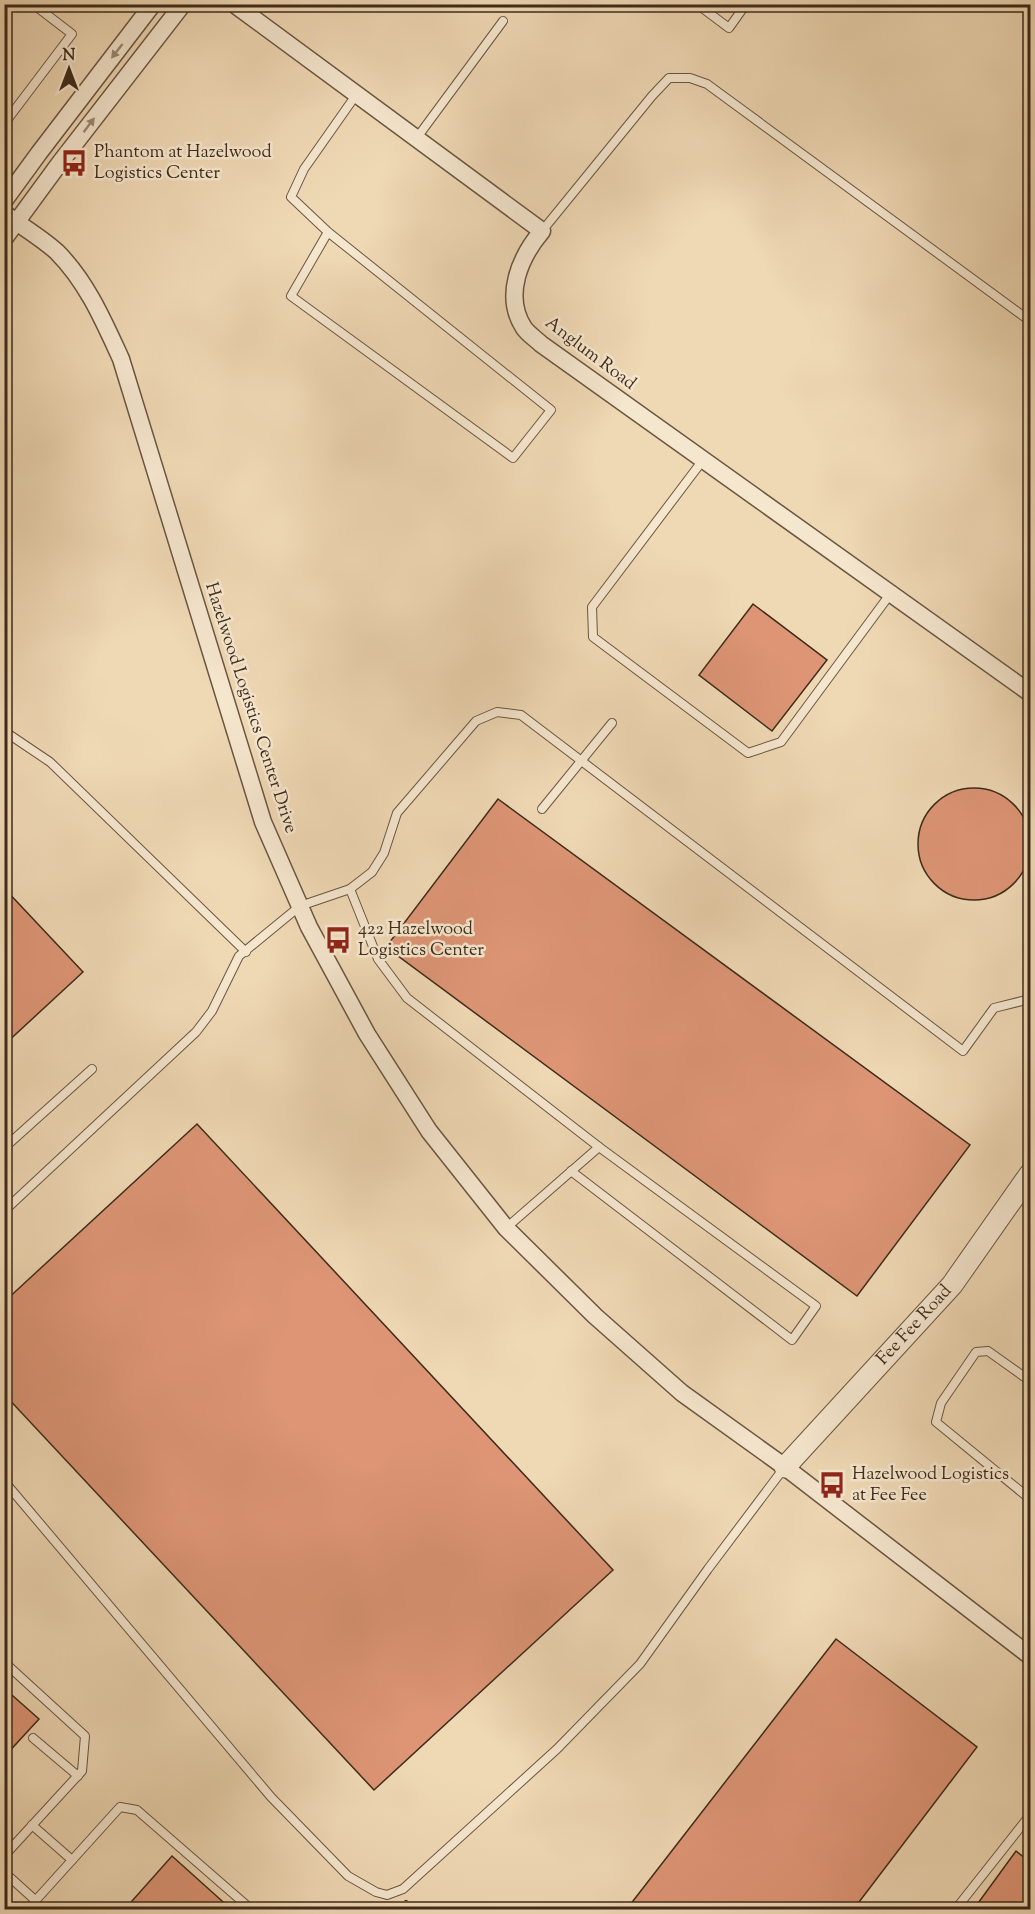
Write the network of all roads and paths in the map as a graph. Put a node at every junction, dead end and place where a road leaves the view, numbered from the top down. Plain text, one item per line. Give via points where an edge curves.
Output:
1 (33, 4) edge
2 (153, 4) edge
3 (183, 4) edge
4 (234, 4) edge
5 (697, 4) edge
6 (746, 4) edge
7 (503, 21) dead end
8 (356, 94) junction
9 (4, 124) edge
10 (416, 139) junction
11 (4, 201) edge
12 (11, 218) edge
13 (542, 231) junction
14 (328, 232) junction
15 (4, 239) edge
16 (1030, 321) edge
17 (703, 460) junction
18 (891, 593) junction
19 (1030, 693) edge
20 (612, 723) dead end
21 (4, 731) edge
22 (581, 762) junction
23 (542, 809) dead end
24 (350, 889) junction
25 (300, 906) junction
26 (246, 951) junction
27 (1030, 999) edge
28 (92, 1069) dead end
29 (599, 1147) junction
30 (4, 1148) edge
31 (571, 1171) junction
32 (1030, 1174) edge
33 (4, 1211) edge
34 (506, 1228) junction
35 (1030, 1381) edge
36 (785, 1467) junction
37 (4, 1481) edge
38 (1030, 1499) edge
39 (1030, 1656) edge
40 (4, 1662) edge
41 (33, 1738) dead end
42 (78, 1776) junction
43 (1029, 1821) edge
44 (32, 1825) junction
45 (4, 1856) edge
46 (72, 1860) junction
47 (4, 1872) edge
48 (35, 1900) junction
49 (27, 1910) edge
50 (252, 1910) edge
51 (955, 1910) edge

1 - 9 lane via 72,34
2 -> 11 street
12 -> 3 street via 59,164
4 - 8 street
5 - 6 lane via 729,28
7 - 10 lane
8 - 10 street
8 - 14 lane via 304,169 291,196
10 - 13 street
12 - 15 street
12 - 25 street, Hazelwood Logistics Center Drive via 57,252 80,281 100,312 121,359 263,822
13 - 16 lane via 669,78 690,78 708,84
13 - 17 street, Anglum Road via 518,268 517,311 524,328
14 - 14 lane via 551,411 513,458 291,296
17 - 18 street, Anglum Road
17 - 18 lane via 592,607 593,637 748,753 781,742
18 - 19 street, Anglum Road
20 - 22 lane
21 - 26 lane via 50,762
22 - 23 lane
22 - 24 lane via 521,715 497,712 476,721 397,813 384,853 372,872
22 - 27 lane via 963,1051 994,1008
24 - 25 lane
24 - 29 lane via 378,959 407,998
25 - 26 lane
25 - 34 street, Hazelwood Logistics Center Drive via 373,1044 429,1131
26 - 33 lane via 239,956 212,1011 196,1032
28 - 30 lane
29 - 31 lane
29 - 31 lane via 816,1306 792,1340
31 - 34 lane
32 - 36 street, Fee Fee Road via 952,1284
34 - 36 street, Hazelwood Logistics Center Drive via 595,1316 682,1393
35 - 38 lane via 988,1351 976,1352 941,1403 936,1422
36 - 37 lane via 640,1664 557,1749 403,1889 387,1895 348,1876 271,1797
36 - 39 street, Hazelwood Logistics Center Drive
40 - 42 lane via 85,1736 82,1771
41 - 42 lane
42 - 44 lane
43 - 51 lane
44 - 45 lane
44 - 46 lane
46 - 48 lane
46 - 50 lane via 120,1807 137,1809
47 - 48 lane
48 - 49 lane

